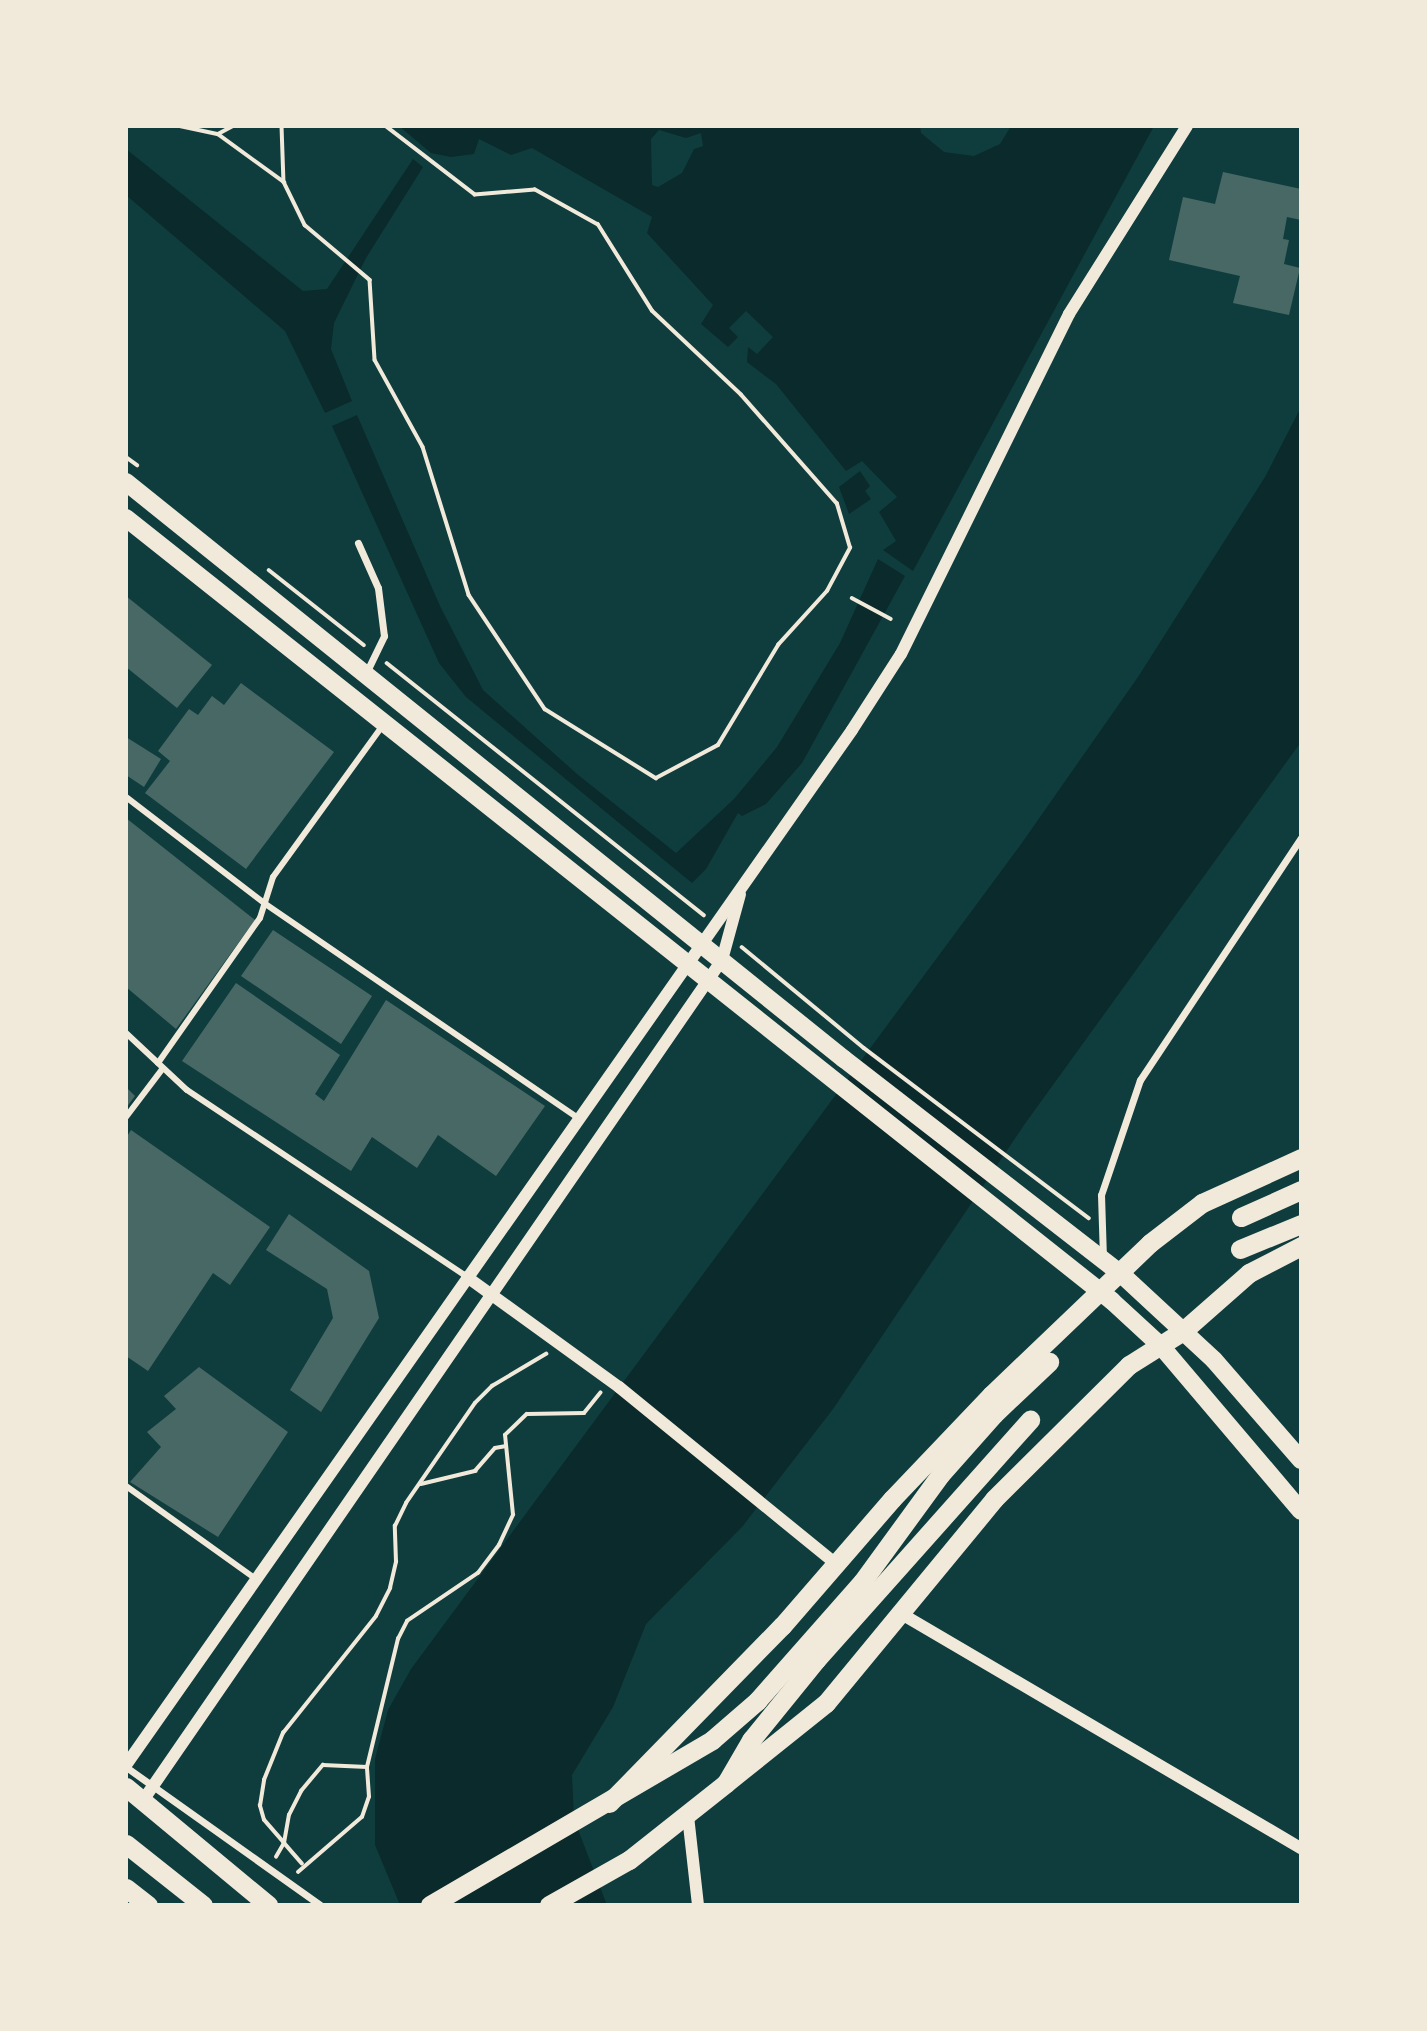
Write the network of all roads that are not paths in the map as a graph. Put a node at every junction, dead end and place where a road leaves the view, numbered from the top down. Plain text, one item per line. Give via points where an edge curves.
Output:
1 (1186, 126) edge
2 (126, 482) edge
3 (126, 518) edge
4 (358, 543) dead end
5 (366, 674) junction
6 (383, 725) junction
7 (126, 797) edge
8 (1301, 838) edge
9 (742, 886) junction
10 (264, 903) junction
11 (700, 943) junction
12 (722, 960) junction
13 (685, 964) junction
14 (708, 981) junction
15 (126, 1033) edge
16 (161, 1065) junction
17 (126, 1117) edge
18 (578, 1118) junction
19 (1301, 1158) edge
20 (1301, 1191) edge
21 (1241, 1217) dead end
22 (1301, 1224) edge
23 (1301, 1246) edge
24 (1240, 1249) dead end
25 (1103, 1260) junction
26 (1119, 1272) junction
27 (467, 1277) junction
28 (1100, 1292) junction
29 (492, 1295) junction
30 (1182, 1331) junction
31 (1161, 1346) junction
32 (1049, 1362) dead end
33 (1030, 1420) dead end
34 (1301, 1460) edge
35 (126, 1486) edge
36 (1301, 1511) edge
37 (835, 1564) junction
38 (256, 1579) junction
39 (900, 1613) junction
40 (126, 1766) edge
41 (726, 1783) junction
42 (126, 1787) edge
43 (148, 1792) junction
44 (609, 1803) junction
45 (688, 1816) junction
46 (126, 1844) edge
47 (1301, 1849) edge
48 (126, 1888) edge
49 (148, 1905) edge
50 (203, 1905) edge
51 (268, 1905) edge
52 (320, 1905) edge
53 (430, 1905) edge
54 (549, 1905) edge
55 (698, 1905) edge

1 - 9 street via 1069,314 901,654
2 - 5 main road
3 - 6 main road
4 - 5 street via 378,588 384,636
5 - 11 main road
6 - 10 street via 273,877
6 - 13 main road
7 - 10 street
8 - 25 street via 1140,1080 1101,1195
9 - 11 street
9 - 12 street
10 - 16 street via 260,918
10 - 18 street
11 - 12 main road
11 - 13 street
12 - 14 street
12 - 25 main road
13 - 14 main road
13 - 18 street
14 - 28 main road
14 - 29 street
15 - 16 street
16 - 17 street
16 - 27 street via 187,1090
18 - 27 street
19 - 26 highway via 1202,1203
20 - 21 highway
22 - 24 highway
23 - 30 highway via 1249,1273
25 - 26 main road
26 - 28 highway
26 - 30 main road
27 - 29 street
27 - 38 street
28 - 31 main road
28 - 37 highway via 991,1395
29 - 37 street via 613,1383
29 - 43 street
30 - 31 highway
30 - 34 main road via 1214,1360
31 - 36 main road
31 - 39 highway via 1129,1364 1046,1442
32 - 44 highway via 940,1475 862,1582 757,1701 712,1740
33 - 41 highway via 816,1660 751,1740
35 - 38 street
37 - 44 highway via 782,1626
38 - 40 street
39 - 41 highway via 825,1703
39 - 47 street
40 - 43 street
41 - 45 highway
42 - 43 highway
43 - 51 highway
43 - 52 street
44 - 53 highway
45 - 54 highway via 629,1860
45 - 55 street
46 - 50 highway
48 - 49 highway

